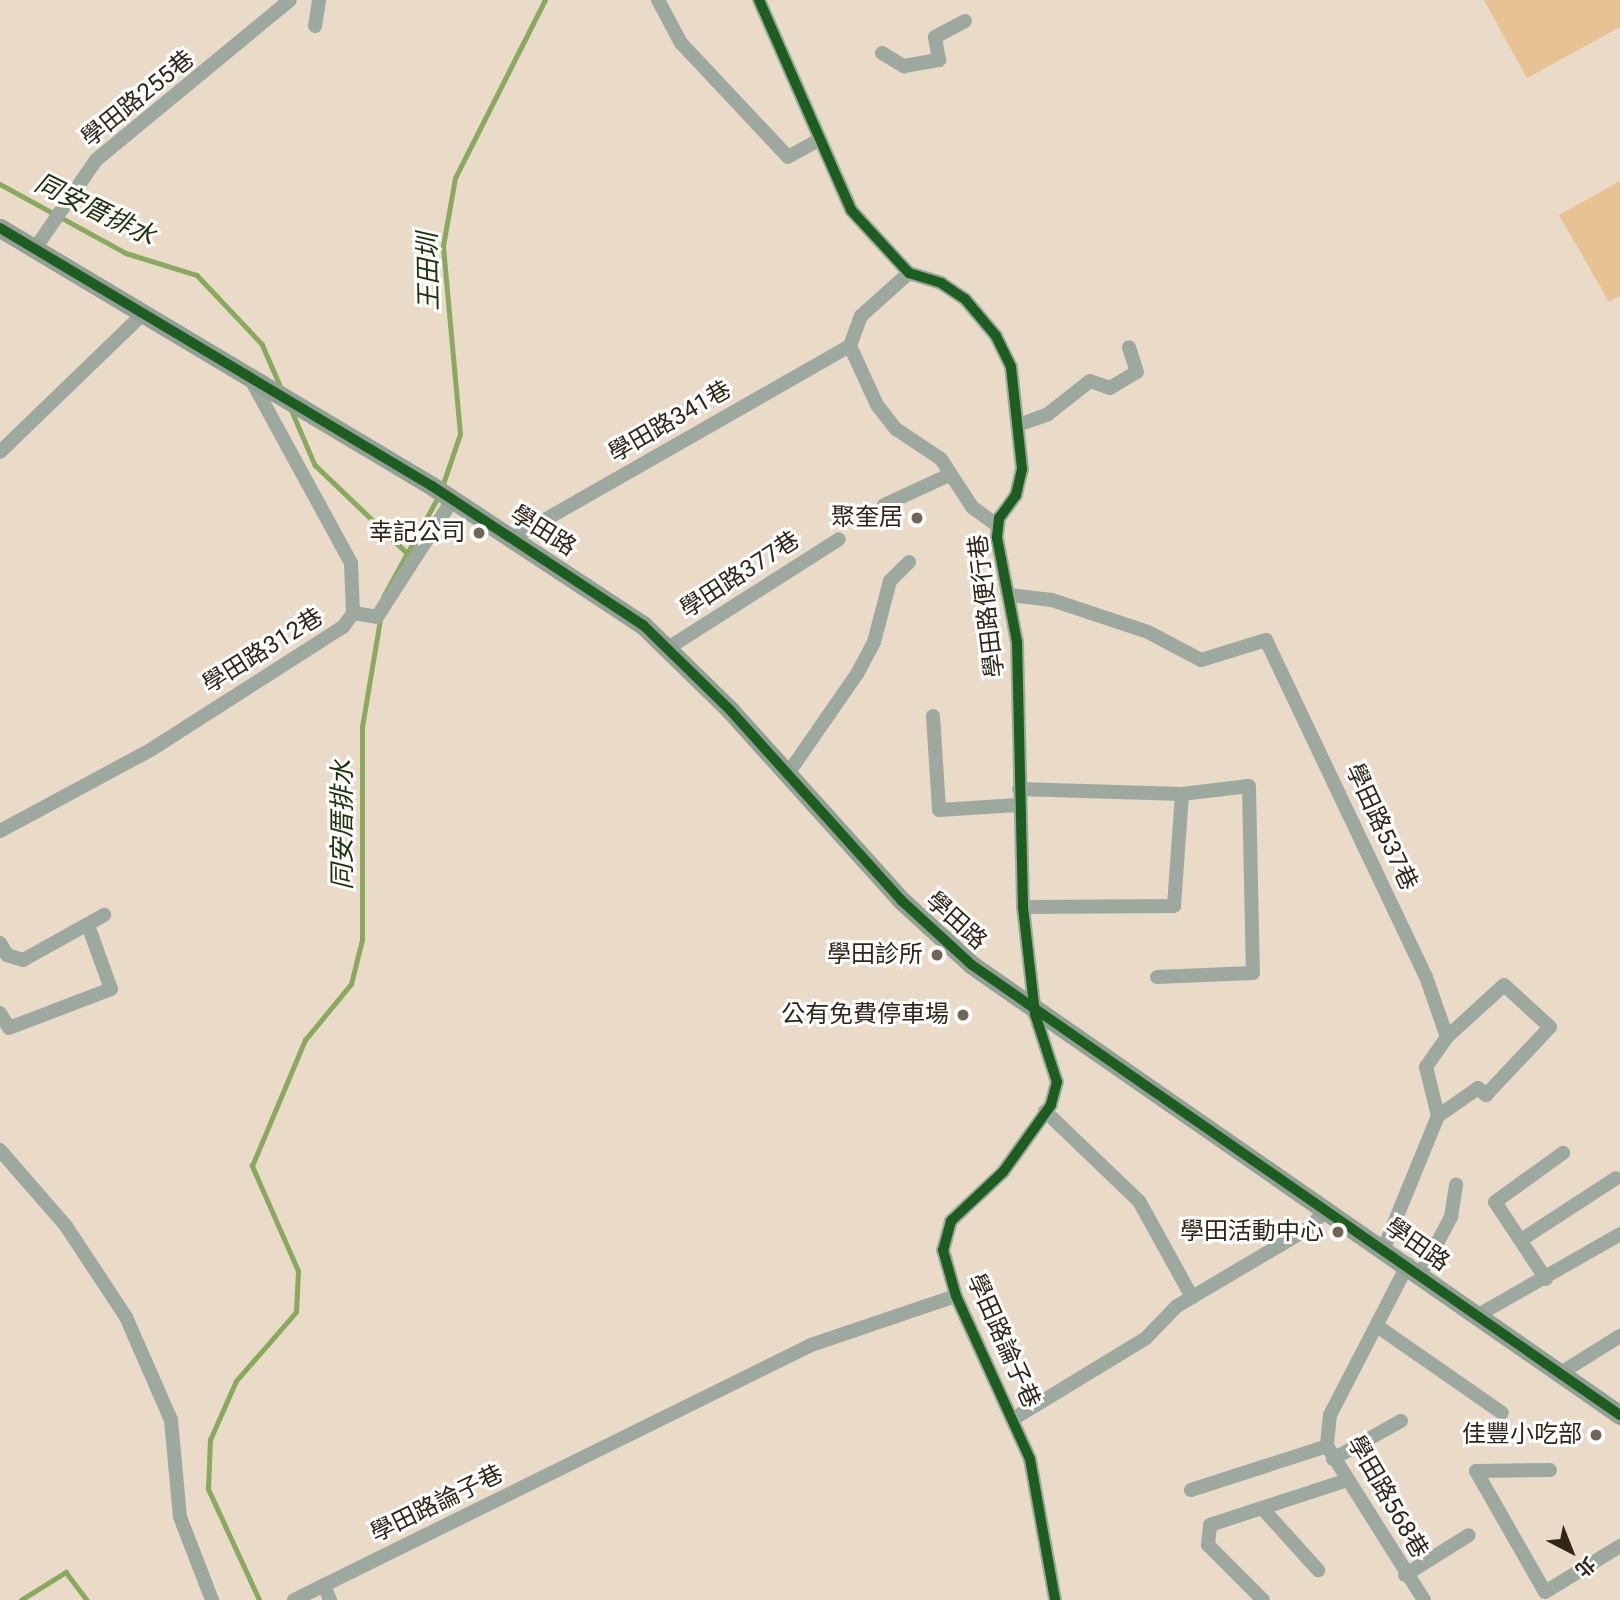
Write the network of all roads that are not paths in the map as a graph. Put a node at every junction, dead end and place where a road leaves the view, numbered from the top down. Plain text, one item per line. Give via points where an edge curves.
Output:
1 (289, 0) edge
2 (319, 0) edge
3 (658, 0) edge
4 (759, 0) edge
5 (965, 21) dead end
6 (315, 26) dead end
7 (882, 53) dead end
8 (817, 141) junction
9 (0, 228) edge
10 (39, 242) junction
11 (909, 273) junction
12 (143, 313) junction
13 (850, 346) junction
14 (1129, 347) dead end
15 (250, 376) junction
16 (1021, 425) junction
17 (0, 452) edge
18 (949, 475) junction
19 (453, 499) junction
20 (884, 505) dead end
21 (998, 526) junction
22 (513, 538) junction
23 (839, 539) dead end
24 (909, 562) dead end
25 (1010, 595) junction
26 (353, 613) junction
27 (665, 650) junction
28 (933, 716) dead end
29 (787, 775) junction
30 (1019, 789) junction
31 (1182, 794) junction
32 (1018, 805) junction
33 (0, 831) edge
34 (1023, 907) junction
35 (104, 915) dead end
36 (88, 925) junction
37 (0, 943) edge
38 (1157, 977) dead end
39 (0, 1013) edge
40 (1035, 1014) junction
41 (1447, 1037) junction
42 (1045, 1111) junction
43 (1438, 1116) junction
44 (0, 1150) edge
45 (1563, 1153) dead end
46 (1616, 1178) dead end
47 (1456, 1184) dead end
48 (1327, 1209) junction
49 (1620, 1234) edge
50 (1521, 1240) junction
51 (1384, 1248) junction
52 (1415, 1269) junction
53 (1546, 1279) junction
54 (956, 1296) junction
55 (1192, 1297) junction
56 (1480, 1314) junction
57 (1377, 1326) junction
58 (1620, 1336) edge
59 (1564, 1371) junction
60 (1502, 1413) dead end
61 (1620, 1415) edge
62 (1013, 1419) junction
63 (1401, 1420) dead end
64 (1330, 1452) junction
65 (1550, 1470) dead end
66 (1345, 1481) junction
67 (1191, 1490) dead end
68 (1262, 1508) junction
69 (1469, 1535) dead end
70 (1620, 1546) edge
71 (1318, 1570) dead end
72 (1405, 1574) junction
73 (324, 1585) junction
74 (212, 1600) edge
75 (294, 1600) edge
76 (330, 1600) edge
77 (1055, 1600) edge
78 (1263, 1600) edge
79 (1423, 1600) edge

1 - 10 street, 學田路255巷 via 96,160
2 - 6 street
3 - 8 street via 681,43 788,157
4 - 8 street
5 - 7 street via 935,37 939,60 904,66
8 - 11 street via 851,210
9 - 10 main road
10 - 12 main road
11 - 13 street via 861,316
11 - 16 street, 學田路便行巷 via 942,283 965,299 996,335 1011,368
12 - 15 main road
12 - 17 street
13 - 18 street via 877,405 896,429 941,459
13 - 22 street, 學田路341巷
14 - 16 street via 1137,372 1110,388 1090,381 1048,414
15 - 19 main road, 學田路
15 - 26 street, 學田路312巷 via 351,563
16 - 21 street, 學田路便行巷 via 1022,469
18 - 20 street
18 - 21 street via 972,507
19 - 22 main road, 學田路
19 - 26 street via 377,617
21 - 25 street, 學田路便行巷
22 - 27 main road, 學田路 via 643,625
23 - 27 street, 學田路377巷
24 - 29 street via 890,581 874,642 857,674
25 - 30 street, 學田路便行巷 via 1017,642
25 - 41 street, 學田路537巷 via 1052,600 1148,632 1201,660 1266,640 1426,976
26 - 33 street, 學田路312巷 via 343,627 152,749
27 - 29 main road, 學田路
28 - 32 street via 939,810
29 - 40 main road, 學田路 via 901,900
30 - 31 street
30 - 32 street, 學田路便行巷
31 - 34 street via 1174,906
31 - 38 street via 1249,786 1252,973
32 - 34 street, 學田路便行巷
34 - 40 street, 學田路便行巷
35 - 36 street
36 - 37 street via 23,960 7,954
36 - 39 street via 111,989 9,1028
40 - 42 street, 學田路論子巷 via 1057,1082
40 - 48 main road, 學田路
41 - 43 street via 1426,1067
41 - 43 street via 1504,985 1550,1027 1486,1095 1478,1088
42 - 54 street, 學田路論子巷 via 1003,1172 951,1221 943,1250
42 - 55 street via 1139,1201
43 - 51 street
44 - 74 street via 66,1226 126,1317 171,1420 180,1517
45 - 50 street via 1496,1202
46 - 50 street
47 - 52 street, 學田路568巷 via 1451,1217
48 - 51 main road, 學田路
48 - 55 street, 學田路論子巷 via 1309,1228
49 - 53 street
50 - 53 street
51 - 52 main road, 學田路
52 - 56 main road, 學田路
52 - 57 street, 學田路568巷
53 - 56 street
54 - 62 street, 學田路論子巷
54 - 73 street, 學田路論子巷 via 811,1345
55 - 62 street, 學田路論子巷 via 1157,1320 1146,1338
56 - 59 main road, 學田路
57 - 60 street
57 - 64 street, 學田路568巷 via 1329,1415
58 - 59 street
59 - 61 main road, 學田路
62 - 77 street, 學田路論子巷 via 1030,1459
63 - 64 street
64 - 66 street, 學田路568巷
64 - 67 street
65 - 70 street via 1476,1471 1545,1591
66 - 68 street
66 - 72 street, 學田路568巷 via 1365,1502
68 - 71 street
68 - 78 street via 1210,1525 1208,1545
69 - 72 street
72 - 79 street, 學田路568巷
73 - 75 street, 學田路論子巷
73 - 76 street

